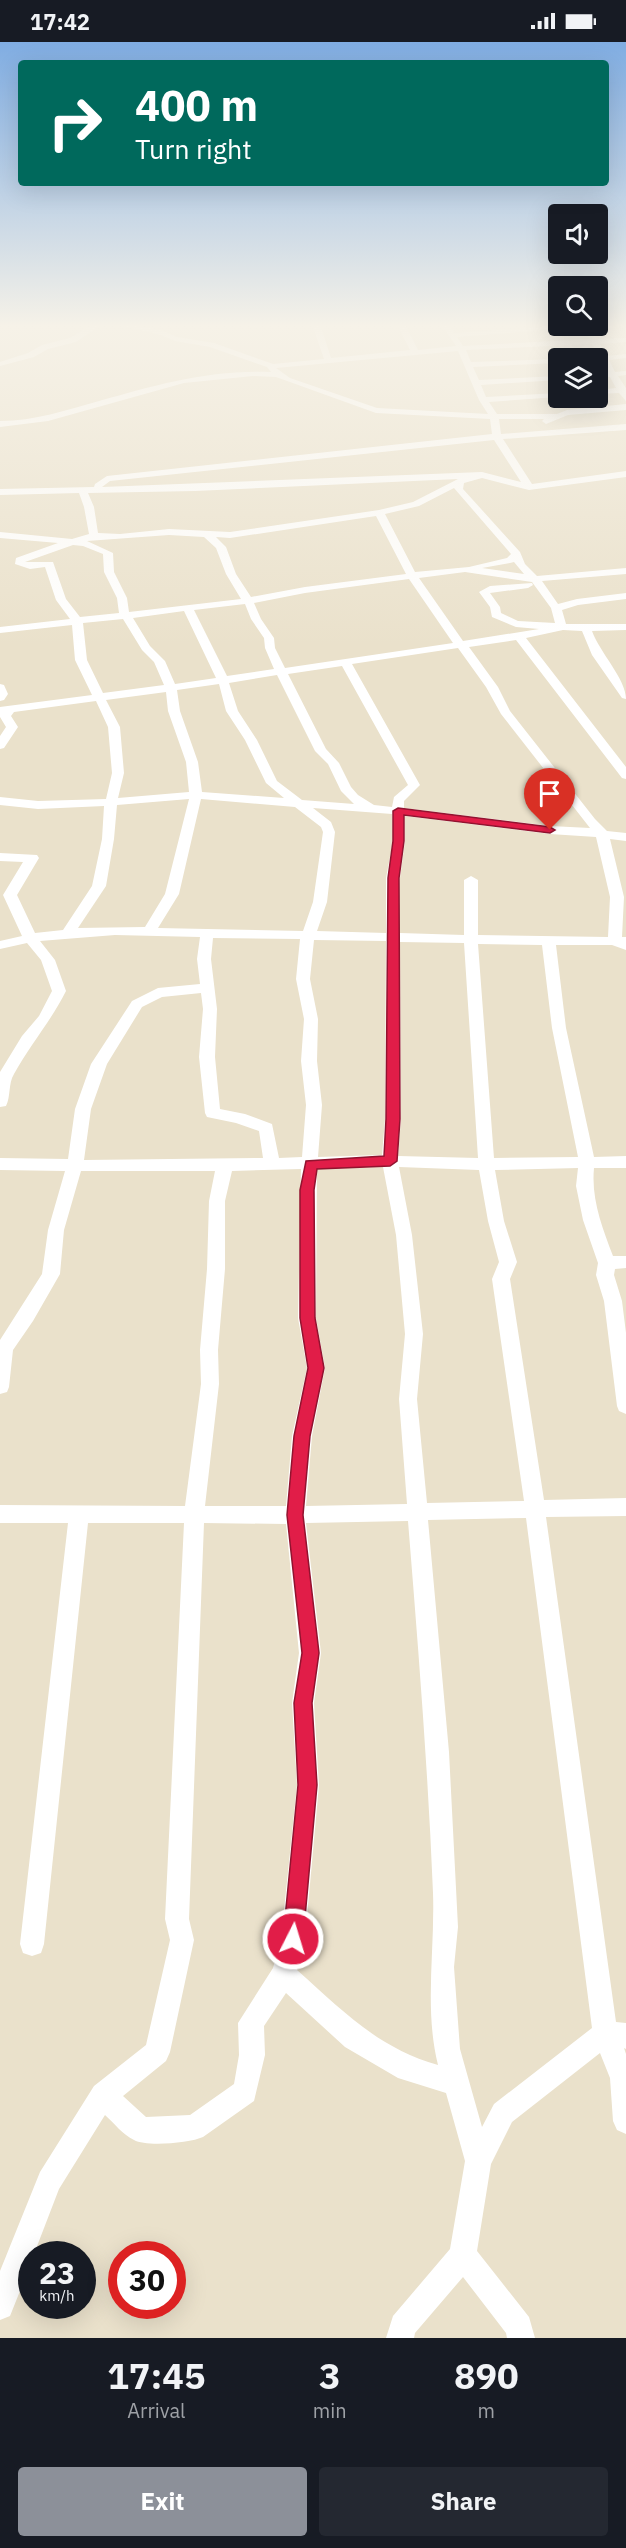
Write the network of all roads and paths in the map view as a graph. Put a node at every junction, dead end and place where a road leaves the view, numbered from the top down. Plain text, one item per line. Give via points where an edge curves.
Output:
1 (496, 431) edge
2 (573, 431) edge
3 (536, 434) joint
4 (497, 438) junction
5 (482, 474) junction
6 (626, 474) edge
7 (460, 481) junction
8 (529, 487) junction
9 (82, 490) junction
10 (93, 490) junction
11 (0, 492) edge
12 (379, 513) junction
13 (207, 534) junction
14 (0, 535) edge
15 (94, 536) junction
16 (71, 542) junction
17 (516, 554) junction
18 (465, 569) junction
19 (626, 571) edge
20 (412, 576) junction
21 (536, 579) junction
22 (626, 596) edge
23 (247, 600) junction
24 (188, 608) junction
25 (556, 608) junction
26 (126, 614) junction
27 (77, 620) junction
28 (562, 627) junction
29 (626, 627) edge
30 (586, 628) junction
31 (0, 630) edge
32 (519, 636) junction
33 (460, 645) junction
34 (345, 662) junction
35 (282, 670) junction
36 (224, 680) junction
37 (0, 687) edge
38 (171, 688) junction
39 (626, 696) edge
40 (98, 698) junction
41 (3, 705) edge
42 (0, 745) edge
43 (626, 775) edge
44 (196, 795) junction
45 (0, 801) edge
46 (111, 802) junction
47 (301, 803) junction
48 (372, 809) junction
49 (398, 811) junction
50 (602, 833) junction
51 (626, 837) edge
52 (0, 857) edge
53 (471, 880) dead end
54 (148, 933) junction
55 (67, 934) junction
56 (207, 934) junction
57 (309, 936) junction
58 (30, 937) junction
59 (392, 938) junction
60 (471, 940) junction
61 (549, 940) junction
62 (622, 943) edge
63 (0, 945) edge
64 (207, 988) junction
65 (0, 1102) edge
66 (390, 1161) junction
67 (587, 1162) junction
68 (626, 1162) edge
69 (272, 1163) junction
70 (0, 1164) edge
71 (310, 1164) junction
72 (486, 1164) junction
73 (75, 1165) junction
74 (224, 1165) junction
75 (626, 1262) edge
76 (607, 1263) junction
77 (0, 1388) edge
78 (626, 1406) edge
79 (626, 1507) edge
80 (536, 1508) junction
81 (416, 1511) junction
82 (194, 1513) junction
83 (0, 1514) edge
84 (79, 1514) junction
85 (295, 1515) junction
86 (32, 1944) dead end
87 (284, 1974) junction
88 (615, 2035) edge
89 (456, 2084) junction
90 (103, 2095) junction
91 (626, 2121) edge
92 (478, 2161) junction
93 (462, 2255) junction
94 (0, 2306) edge
95 (400, 2338) edge
96 (521, 2338) edge

1 - 4 street
2 - 3 street
3 - 4 street
4 - 8 street
4 - 10 street via 107,479
5 - 7 street
5 - 8 street
5 - 10 street
6 - 8 street
7 - 12 street via 416,504
7 - 17 street via 458,489
9 - 10 street
9 - 11 street
9 - 15 street
12 - 13 street via 230,535
12 - 20 street
13 - 15 street
13 - 23 street via 221,546 231,574
14 - 16 street
15 - 16 street
16 - 26 street via 85,543 109,555 106,563
16 - 27 street via 23,558 20,564 49,564 61,600
17 - 18 street via 510,560
17 - 21 street via 520,566
18 - 20 street
18 - 21 street
19 - 21 street
20 - 23 street
20 - 33 street
21 - 25 street
21 - 28 street via 529,584 484,592 496,615 505,620
22 - 25 street
23 - 24 street
23 - 35 street
24 - 26 street
24 - 36 street
25 - 28 street
26 - 27 street
26 - 38 street via 146,648 159,661
27 - 31 street
27 - 40 street via 81,660
28 - 30 street
28 - 32 street
29 - 30 street
30 - 39 street via 606,668
32 - 33 street
32 - 43 street
33 - 34 street
33 - 50 street via 492,687 505,712
34 - 35 street
34 - 49 street via 414,785 398,800
35 - 36 street
35 - 48 street via 321,751 333,763 345,788
36 - 38 street
36 - 47 street via 232,711 272,783
37 - 41 street
38 - 40 street
38 - 44 street via 174,711 192,762
40 - 41 street
40 - 46 street via 114,726 118,773
41 - 42 street via 12,727
44 - 46 street
44 - 47 street
44 - 54 street via 172,894
45 - 46 street via 38,806
46 - 55 street via 99,886
47 - 48 street
47 - 57 street via 327,825 329,832 320,902
48 - 49 street
49 - 50 street
49 - 59 street
50 - 51 street
50 - 62 street via 617,897
52 - 58 street via 32,858 10,895
53 - 60 street
54 - 55 street
54 - 56 street
55 - 58 street
56 - 57 street
56 - 64 street
57 - 59 street
57 - 71 street via 303,979 311,1019 309,1061 314,1105
58 - 63 street
58 - 65 street via 48,960 59,991 4,1078
59 - 60 street
59 - 66 street
60 - 61 street
60 - 72 street
61 - 62 street
61 - 67 street via 560,1028
64 - 69 street via 213,1113 266,1128
64 - 73 street via 158,993 137,1004 99,1064 83,1109
66 - 71 street
66 - 72 street
66 - 81 street via 404,1235 414,1334 408,1400
67 - 68 street
67 - 72 street
67 - 76 street via 584,1186 591,1220
69 - 71 street
69 - 74 street
70 - 73 street
71 - 85 street via 307,1318 316,1368 302,1436
72 - 80 street via 508,1262 501,1279
73 - 74 street
73 - 77 street via 56,1230 51,1274 4,1349
74 - 82 street via 217,1201 216,1269 208,1350 210,1384
75 - 76 street
76 - 78 street via 605,1275 613,1301
79 - 80 street
80 - 81 street
80 - 88 street
81 - 85 street
81 - 89 street via 438,1752 447,2049
82 - 84 street
82 - 85 street
82 - 90 street via 177,1918 182,1940 157,2052
83 - 84 street
84 - 86 street
85 - 87 street via 310,1653 303,1703 308,1785 293,1939
87 - 89 street via 354,2038 407,2069
87 - 90 street via 251,2023 252,2055 245,2092 194,2128 141,2130
88 - 91 street
88 - 92 street via 503,2113
89 - 92 street
90 - 94 street via 49,2181
92 - 93 street
93 - 95 street via 403,2326
93 - 96 street via 519,2327

